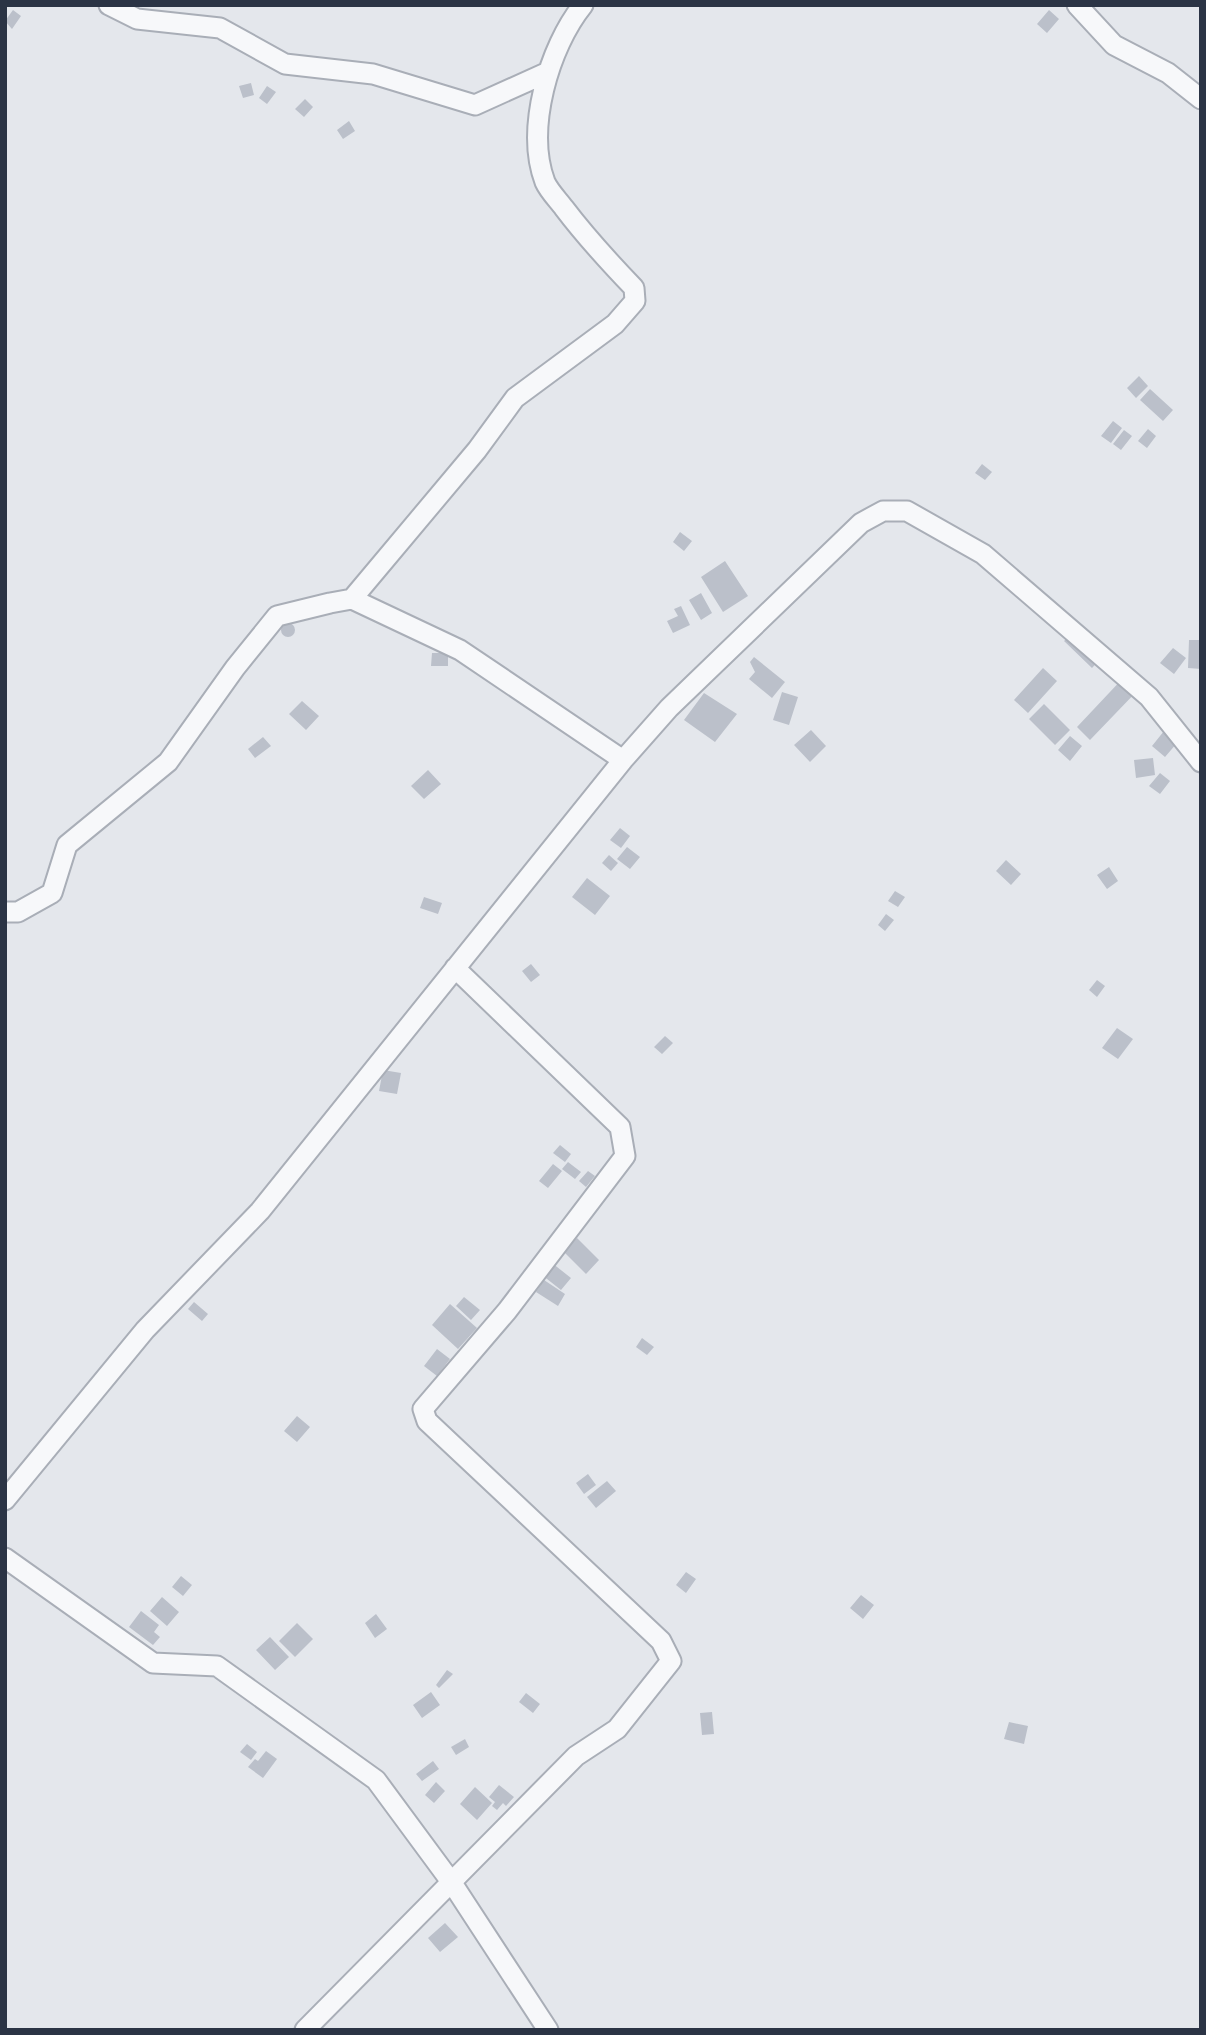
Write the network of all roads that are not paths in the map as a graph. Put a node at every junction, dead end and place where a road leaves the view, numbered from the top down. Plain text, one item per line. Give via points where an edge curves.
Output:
1 (109, 5) edge
2 (583, 5) edge
3 (1077, 5) edge
4 (546, 73) junction
5 (1201, 99) edge
6 (352, 599) junction
7 (623, 760) junction
8 (1201, 762) edge
9 (5, 912) edge
10 (455, 968) junction
11 (5, 1500) edge
12 (5, 1558) edge
13 (452, 1883) junction
14 (305, 2030) edge
15 (548, 2030) edge

1 - 4 street via 136,19 220,28 285,64 373,74 475,105
2 - 4 street via 567,24
3 - 5 street via 1114,46 1168,73
4 - 6 street via 538,141 545,183 595,248 634,288 635,301 615,324 515,398
6 - 7 street via 460,650
6 - 9 street via 276,617 168,762 67,845 52,893 18,912
7 - 8 street via 669,708 861,523 883,511 907,511 983,554 1149,697
7 - 10 street
10 - 11 street via 260,1211 145,1330
10 - 13 street via 620,1127 625,1156 508,1311 424,1409 427,1421 661,1641 671,1661 617,1729 576,1756
12 - 13 street via 153,1662 217,1666 293,1717 376,1780
13 - 14 street
13 - 15 street

